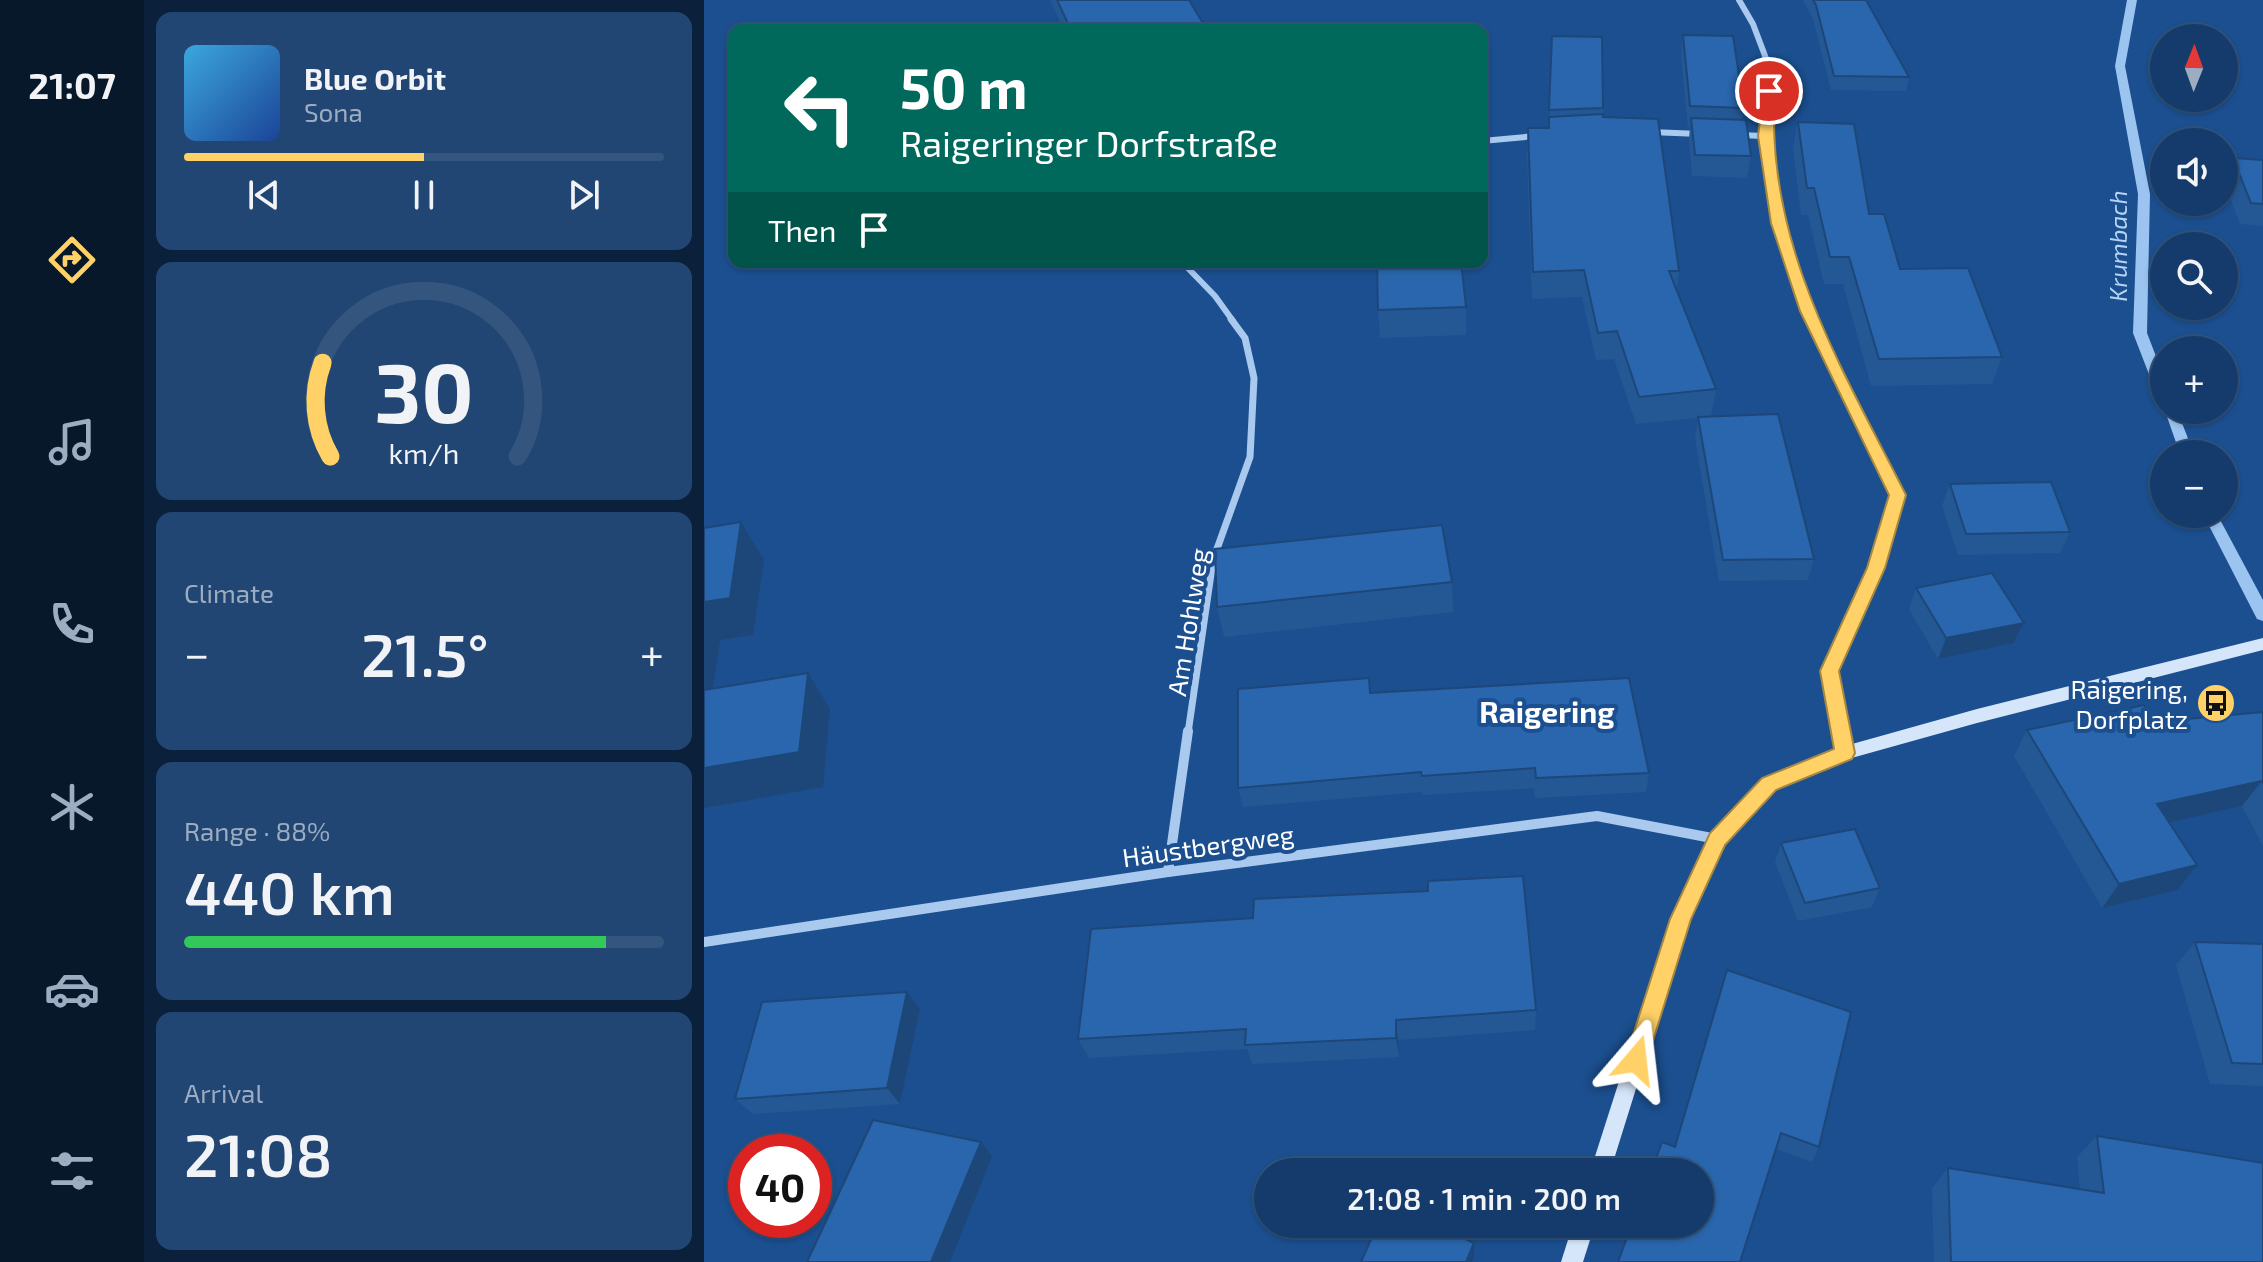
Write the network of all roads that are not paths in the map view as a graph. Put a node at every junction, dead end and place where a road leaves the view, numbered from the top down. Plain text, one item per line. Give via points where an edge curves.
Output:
1 (1739, 0) edge
2 (1647, 133) edge
3 (1706, 134) edge
4 (1735, 135) edge
5 (1547, 136) edge
6 (1765, 136) junction
7 (1488, 141) edge
8 (1188, 268) edge
9 (2254, 646) edge
10 (1845, 753) junction
11 (1717, 839) junction
12 (1168, 872) junction
13 (704, 942) edge
14 (1604, 1158) edge
15 (1580, 1238) edge
16 (1572, 1262) edge

1 - 6 street via 1770,69
2 - 3 street
4 - 6 street
5 - 7 street
6 - 10 street via 1778,223 1807,311 1897,495 1876,568 1830,671
8 - 12 street, Am Hohlweg via 1245,338 1254,378 1250,457 1213,560
9 - 10 street
10 - 11 street via 1769,784
11 - 12 street, Häustbergweg via 1597,816
11 - 14 street via 1680,919
12 - 13 street, Häustbergweg
15 - 16 street

